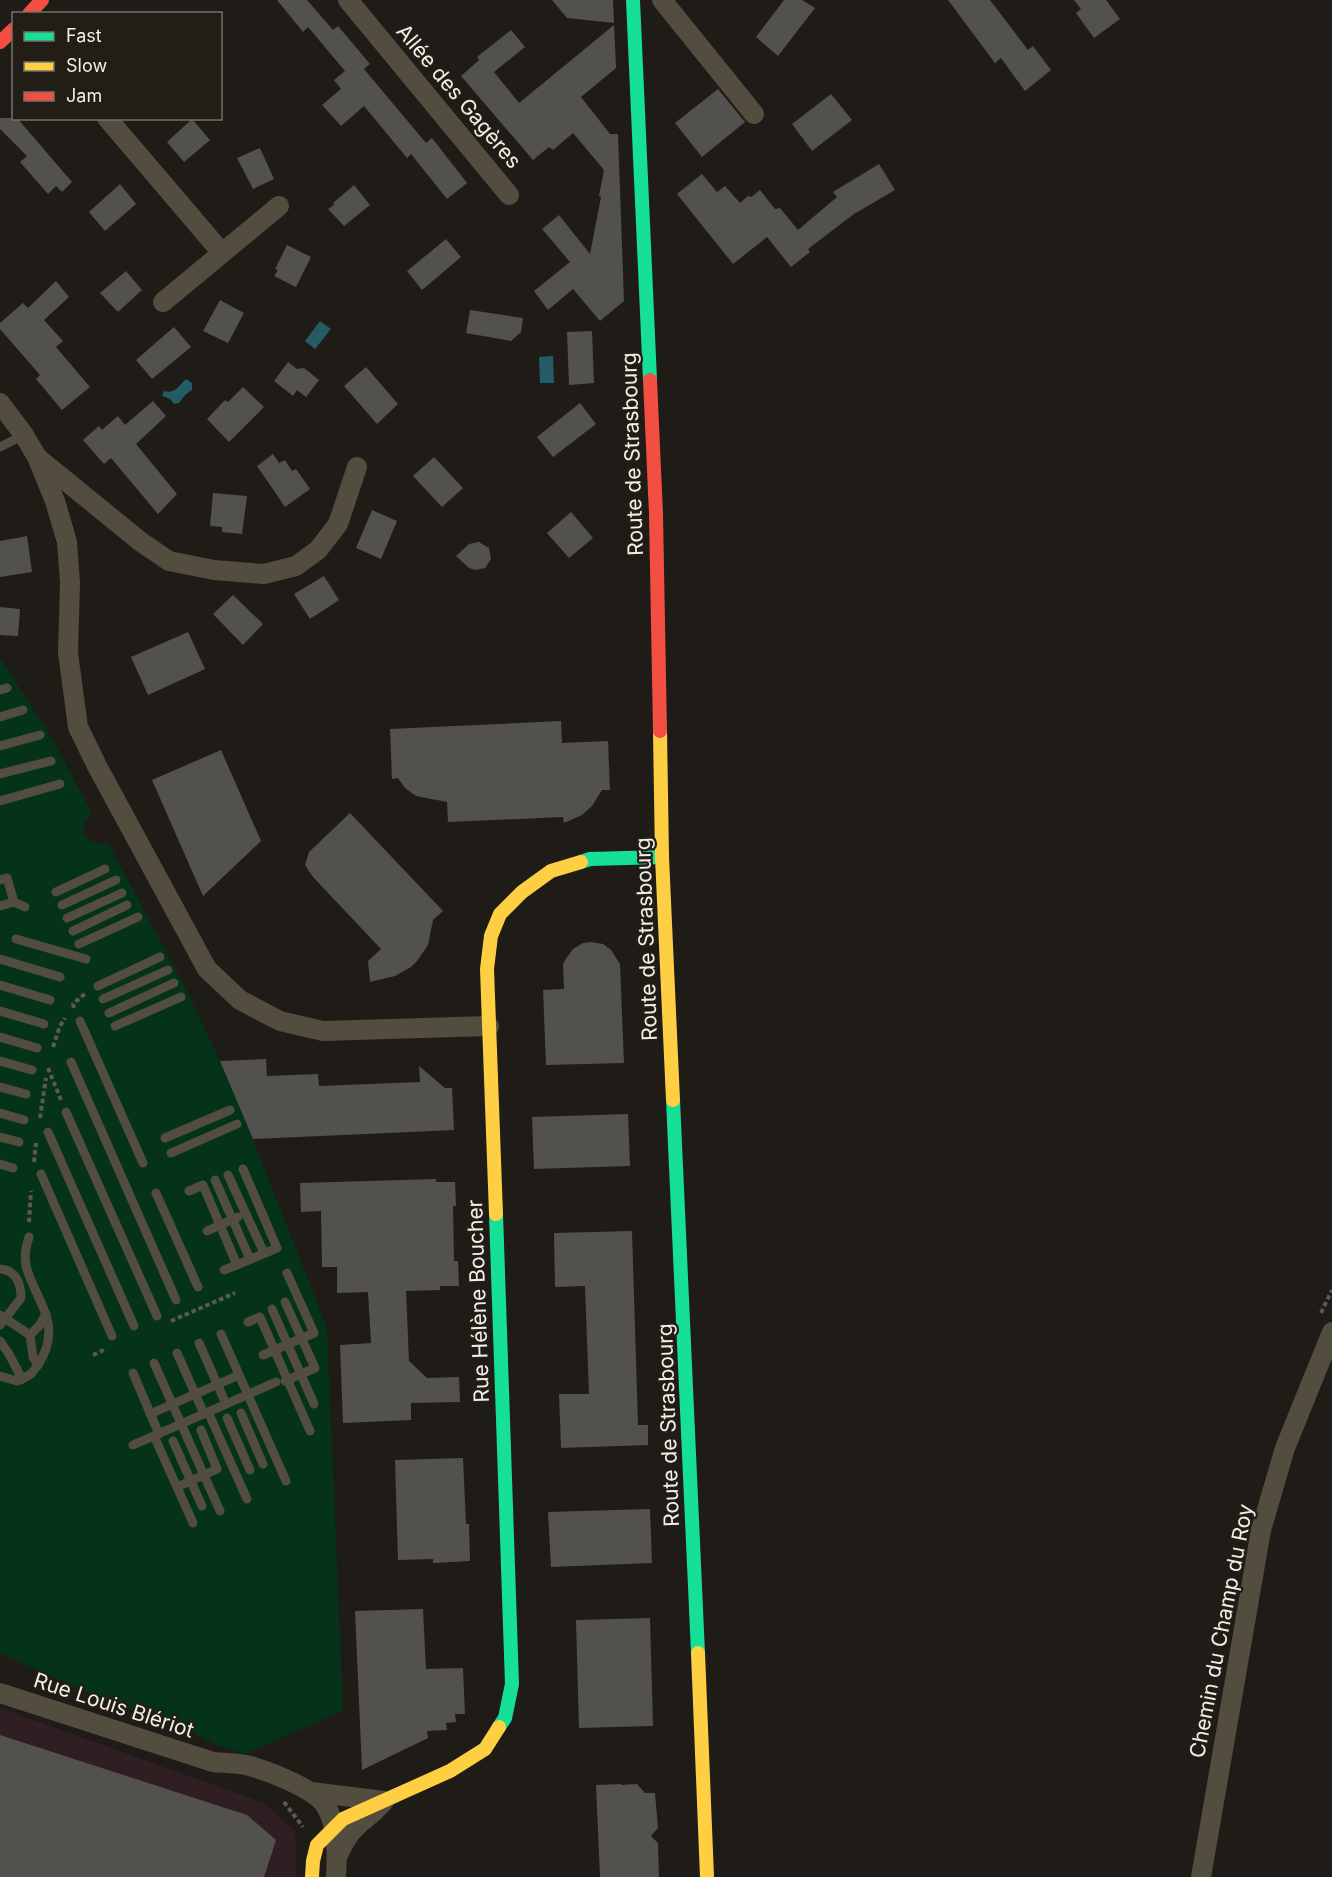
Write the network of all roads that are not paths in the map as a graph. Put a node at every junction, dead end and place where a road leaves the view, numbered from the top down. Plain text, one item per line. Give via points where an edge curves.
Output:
1 (42, 0) edge
2 (348, 0) edge
3 (633, 0) edge
4 (662, 0) edge
5 (31, 12) edge
6 (12, 31) edge
7 (0, 42) edge
8 (754, 114) dead end
9 (109, 120) edge
10 (509, 195) dead end
11 (279, 206) dead end
12 (222, 253) junction
13 (163, 302) dead end
14 (0, 403) edge
15 (24, 435) junction
16 (0, 447) edge
17 (37, 457) junction
18 (357, 467) dead end
19 (23, 710) dead end
20 (0, 717) edge
21 (40, 735) dead end
22 (0, 746) edge
23 (51, 761) dead end
24 (0, 774) edge
25 (60, 784) dead end
26 (0, 801) edge
27 (662, 858) junction
28 (105, 869) dead end
29 (0, 880) edge
30 (116, 880) dead end
31 (56, 892) dead end
32 (122, 893) dead end
33 (14, 902) junction
34 (62, 905) dead end
35 (127, 905) dead end
36 (0, 906) edge
37 (25, 907) dead end
38 (67, 918) dead end
39 (138, 918) dead end
40 (73, 931) dead end
41 (16, 939) dead end
42 (79, 944) dead end
43 (160, 957) dead end
44 (0, 959) edge
45 (86, 959) dead end
46 (168, 970) dead end
47 (60, 977) dead end
48 (174, 983) dead end
49 (0, 985) edge
50 (98, 986) road end
51 (181, 997) dead end
52 (103, 999) dead end
53 (50, 1000) dead end
54 (0, 1011) edge
55 (109, 1013) dead end
56 (80, 1021) road end
57 (44, 1024) dead end
58 (115, 1026) dead end
59 (489, 1026) junction
60 (0, 1037) edge
61 (37, 1048) dead end
62 (0, 1061) edge
63 (71, 1062) dead end
64 (32, 1070) dead end
65 (0, 1087) edge
66 (26, 1094) dead end
67 (230, 1110) dead end
68 (66, 1112) road end
69 (0, 1113) edge
70 (24, 1120) dead end
71 (237, 1124) dead end
72 (48, 1132) dead end
73 (0, 1137) edge
74 (165, 1138) dead end
75 (19, 1142) dead end
76 (171, 1152) dead end
77 (143, 1163) dead end
78 (0, 1164) edge
79 (14, 1168) dead end
80 (243, 1169) dead end
81 (41, 1174) dead end
82 (228, 1174) dead end
83 (215, 1180) dead end
84 (189, 1191) dead end
85 (156, 1193) dead end
86 (260, 1208) junction
87 (246, 1214) junction
88 (232, 1219) junction
89 (220, 1225) junction
90 (207, 1231) dead end
91 (29, 1237) dead end
92 (264, 1253) junction
93 (250, 1259) junction
94 (237, 1264) junction
95 (0, 1269) edge
96 (225, 1270) dead end
97 (287, 1273) dead end
98 (198, 1287) dead end
99 (176, 1300) dead end
100 (285, 1302) dead end
101 (272, 1309) dead end
102 (46, 1314) junction
103 (157, 1316) dead end
104 (2, 1319) edge
105 (248, 1322) dead end
106 (134, 1326) dead end
107 (1332, 1332) edge
108 (221, 1334) dead end
109 (30, 1335) junction
110 (112, 1336) dead end
111 (301, 1338) junction
112 (0, 1341) edge
113 (199, 1343) dead end
114 (288, 1344) junction
115 (274, 1350) junction
116 (177, 1353) dead end
117 (263, 1355) dead end
118 (154, 1363) dead end
119 (38, 1365) junction
120 (133, 1373) dead end
121 (301, 1374) junction
122 (239, 1375) junction
123 (0, 1376) edge
124 (22, 1379) junction
125 (288, 1380) junction
126 (217, 1384) junction
127 (195, 1394) junction
128 (248, 1394) junction
129 (172, 1404) junction
130 (226, 1404) junction
131 (314, 1404) dead end
132 (206, 1413) junction
133 (241, 1413) dead end
134 (150, 1414) junction
135 (226, 1418) dead end
136 (181, 1424) junction
137 (201, 1430) dead end
138 (310, 1431) dead end
139 (156, 1435) junction
140 (173, 1441) dead end
141 (132, 1445) dead end
142 (276, 1459) junction
143 (263, 1464) junction
144 (250, 1470) junction
145 (204, 1474) junction
146 (237, 1476) junction
147 (191, 1481) junction
148 (286, 1481) dead end
149 (177, 1487) junction
150 (247, 1499) dead end
151 (202, 1506) dead end
152 (220, 1511) dead end
153 (193, 1523) dead end
154 (0, 1693) edge
155 (310, 1792) junction
156 (384, 1800) junction
157 (334, 1828) junction
158 (336, 1868) edge
159 (312, 1877) edge
160 (707, 1877) edge
161 (1202, 1877) edge

1 - 5 main road
2 - 10 street, Allée des Gagères
3 - 27 main road, Route de Strasbourg via 656,514
4 - 8 street
6 - 7 main road
9 - 12 street
11 - 12 street
12 - 13 street
14 - 15 street
15 - 16 lane
15 - 17 street
17 - 18 street via 169,561 214,570 264,573 297,566 318,550 338,524
17 - 59 street via 67,542 68,653 78,727 207,969 240,1000 280,1021 323,1031
19 - 20 lane
21 - 22 lane
23 - 24 lane
25 - 26 lane
27 - 59 main road, Rue Hélène Boucher via 590,859 551,871 522,892 500,914 491,936
27 - 160 main road, Route de Strasbourg
28 - 31 lane
29 - 33 lane via 7,878
30 - 34 lane
32 - 38 lane
33 - 36 lane
33 - 37 lane
35 - 40 lane
39 - 42 lane
41 - 45 lane
43 - 50 lane
44 - 47 lane
46 - 52 lane
48 - 55 lane
49 - 53 lane
51 - 58 lane
54 - 57 lane
56 - 77 lane
59 - 156 main road, Rue Hélène Boucher via 513,1684 505,1718 484,1749 450,1771
60 - 61 lane
62 - 64 lane
63 - 99 lane
65 - 66 lane
67 - 74 lane
68 - 103 lane
69 - 70 lane
71 - 76 lane
72 - 106 lane
73 - 75 lane
78 - 79 lane
80 - 86 lane
81 - 110 lane
82 - 87 lane
83 - 88 lane
84 - 89 lane via 203,1185
85 - 98 lane
86 - 87 lane
86 - 92 lane via 277,1248
87 - 88 lane
87 - 92 lane
88 - 89 lane
88 - 93 lane
89 - 90 lane
89 - 94 lane
91 - 102 lane via 26,1266
92 - 93 lane
93 - 94 lane
94 - 96 lane
95 - 104 lane via 12,1273 21,1287 21,1298
97 - 111 lane via 314,1333
100 - 111 lane
101 - 114 lane
102 - 109 lane
102 - 119 lane via 50,1336
104 - 109 lane
105 - 115 lane via 260,1317
107 - 161 street, Chemin du Champ du Roy via 1286,1448 1261,1530
108 - 122 lane
109 - 119 lane
111 - 114 lane
111 - 121 lane via 315,1368
112 - 124 lane
113 - 126 lane
114 - 115 lane
114 - 121 lane
115 - 117 lane
115 - 125 lane
116 - 127 lane
118 - 129 lane
119 - 124 lane
120 - 134 lane
121 - 125 lane
121 - 131 lane
122 - 126 lane
122 - 128 lane
123 - 124 lane
125 - 128 lane
125 - 138 lane
126 - 127 lane
126 - 130 lane
127 - 129 lane
127 - 132 lane
128 - 130 lane
128 - 142 lane
129 - 134 lane
129 - 136 lane
130 - 132 lane
132 - 136 lane
132 - 146 lane
133 - 143 lane
134 - 139 lane
135 - 144 lane
136 - 139 lane
136 - 145 lane
137 - 145 lane via 217,1469
139 - 141 lane
139 - 149 lane
140 - 147 lane
142 - 143 lane
142 - 148 lane
143 - 144 lane
144 - 146 lane
145 - 147 lane
145 - 152 lane
146 - 150 lane
147 - 149 lane
147 - 151 lane
149 - 153 lane
154 - 155 street, Rue Louis Blériot via 213,1762 246,1765
155 - 156 street
155 - 157 street via 327,1806
156 - 157 main road, Rue Hélène Boucher via 343,1819
156 - 158 street via 348,1835
157 - 158 street
157 - 159 main road, Rue Hélène Boucher via 317,1845

